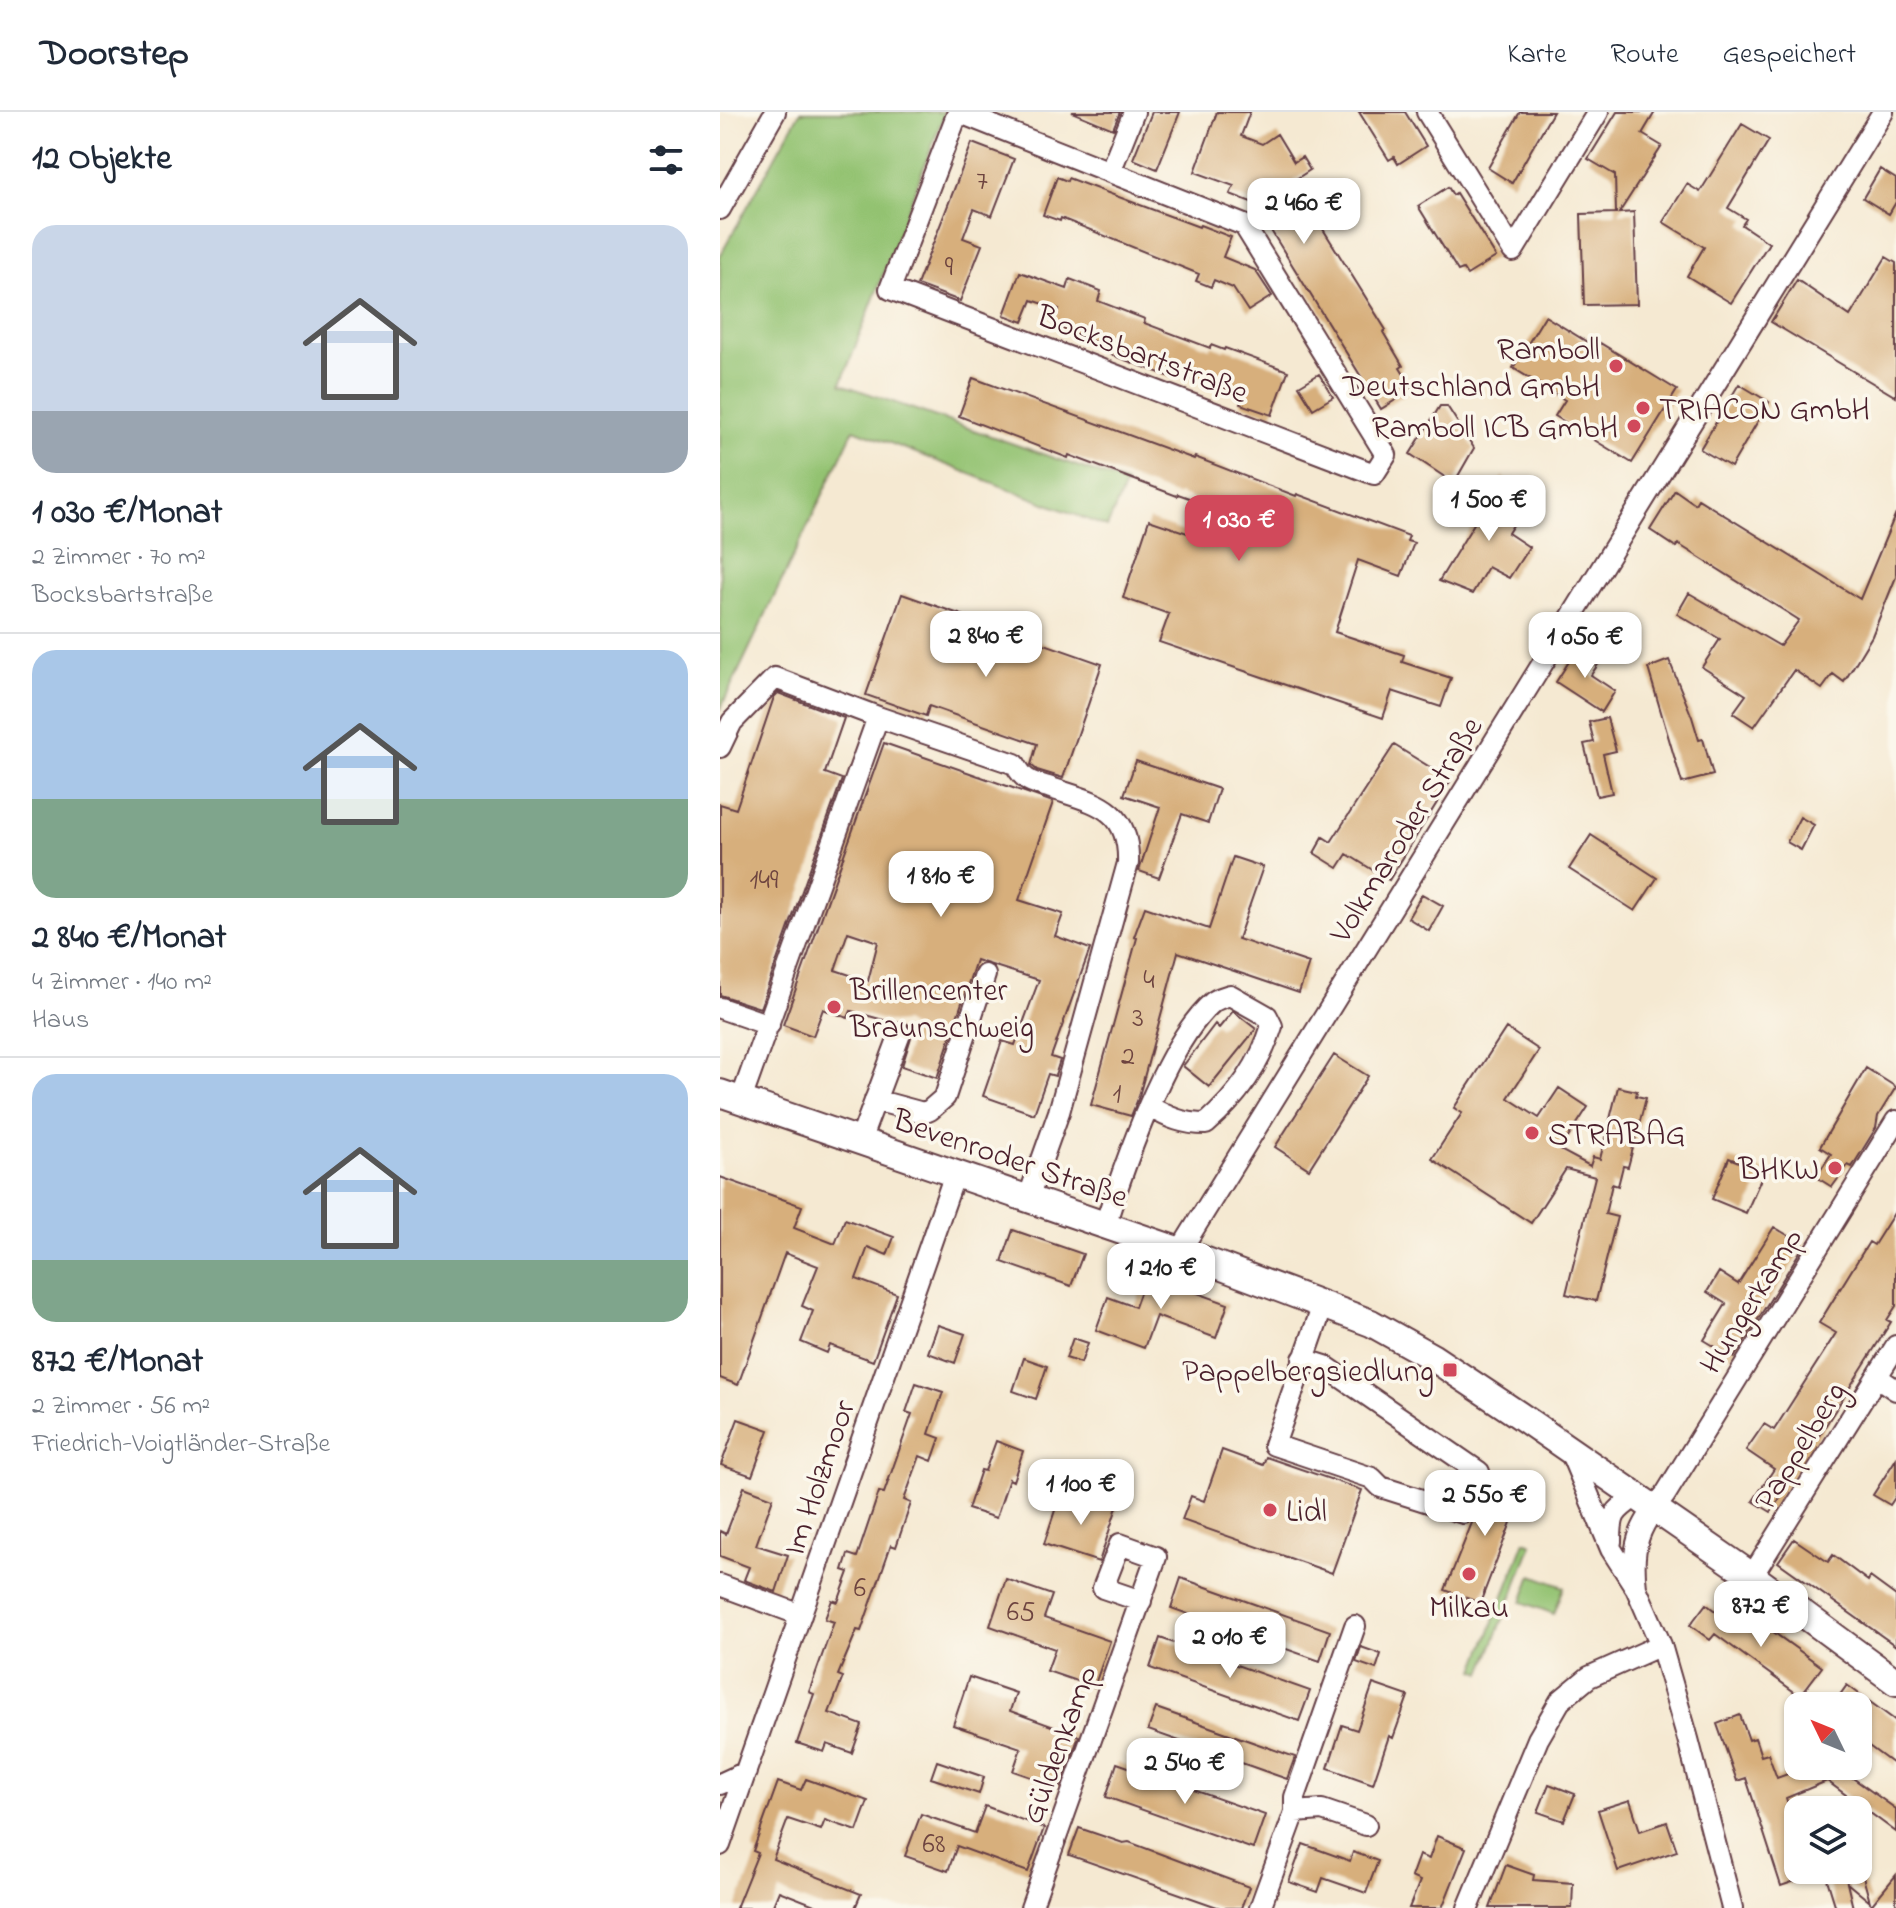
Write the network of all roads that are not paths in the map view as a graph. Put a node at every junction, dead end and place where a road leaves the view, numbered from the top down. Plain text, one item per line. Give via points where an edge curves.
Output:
1 (775, 112) edge
2 (958, 112) edge
3 (1134, 112) edge
4 (1427, 112) edge
5 (1598, 112) edge
6 (1883, 112) edge
7 (1110, 172) junction
8 (720, 209) edge
9 (878, 717) junction
10 (720, 747) edge
11 (985, 975) dead end
12 (720, 1008) edge
13 (769, 1025) junction
14 (900, 1034) dead end
15 (731, 1096) edge
16 (875, 1100) junction
17 (1150, 1107) junction
18 (1896, 1121) edge
19 (860, 1141) junction
20 (955, 1174) junction
21 (1028, 1199) junction
22 (1105, 1225) junction
23 (1180, 1251) junction
24 (1323, 1305) junction
25 (1896, 1346) edge
26 (1303, 1359) junction
27 (1877, 1377) junction
28 (1896, 1390) edge
29 (1570, 1451) junction
30 (1644, 1503) junction
31 (1611, 1549) junction
32 (1752, 1576) junction
33 (720, 1585) edge
34 (1636, 1588) junction
35 (1141, 1601) dead end
36 (801, 1615) junction
37 (1355, 1626) dead end
38 (1661, 1645) junction
39 (1896, 1682) edge
40 (746, 1772) junction
41 (720, 1784) edge
42 (1295, 1812) junction
43 (1366, 1825) dead end
44 (720, 1845) edge
45 (1031, 1908) edge
46 (1260, 1908) edge
47 (1468, 1908) edge
48 (1732, 1908) edge

1 - 8 street
2 - 7 street
2 - 7 street, Bocksbartstraße via 890,289 1374,474 1386,455 1244,225
3 - 7 street
4 - 5 street via 1513,251
6 - 23 street, Volkmaroder Straße
9 - 10 street via 775,678 732,722
9 - 13 street
9 - 21 street via 1015,764 1027,779 1096,804 1114,814 1129,843 1128,863 1059,1112
11 - 16 street via 945,1097 923,1113
12 - 13 street
13 - 15 street
14 - 16 street
15 - 19 main road, Bevenroder Straße
16 - 19 street
17 - 17 street via 1191,1025 1215,999 1230,995 1267,1016 1272,1026 1266,1046 1242,1087 1206,1124 1170,1119
17 - 22 street
18 - 30 street, Hungerkamp via 1665,1495
19 - 20 main road, Bevenroder Straße
20 - 21 main road, Bevenroder Straße
20 - 36 street, Im Holzmoor
21 - 22 main road, Bevenroder Straße
22 - 23 main road, Bevenroder Straße
23 - 24 main road, Bevenroder Straße
24 - 26 street
24 - 29 main road, Bevenroder Straße via 1371,1323 1432,1357
25 - 27 street, Pappelberg
26 - 26 street via 1274,1445 1463,1513 1479,1472 1325,1366
27 - 28 street
27 - 32 street, Pappelberg
29 - 30 main road, Bevenroder Straße
29 - 31 street
30 - 31 street via 1615,1511
30 - 32 main road, Bevenroder Straße
30 - 34 street via 1633,1562
31 - 34 street
32 - 39 main road, Bevenroder Straße
33 - 36 street
34 - 38 street
35 - 45 street, Güldenkamp
36 - 40 street, Im Holzmoor
37 - 42 street via 1295,1797
38 - 47 street via 1589,1677 1560,1701 1538,1739
38 - 48 street
40 - 41 street
40 - 44 street, Im Holzmoor
42 - 43 street via 1322,1810
42 - 46 street

